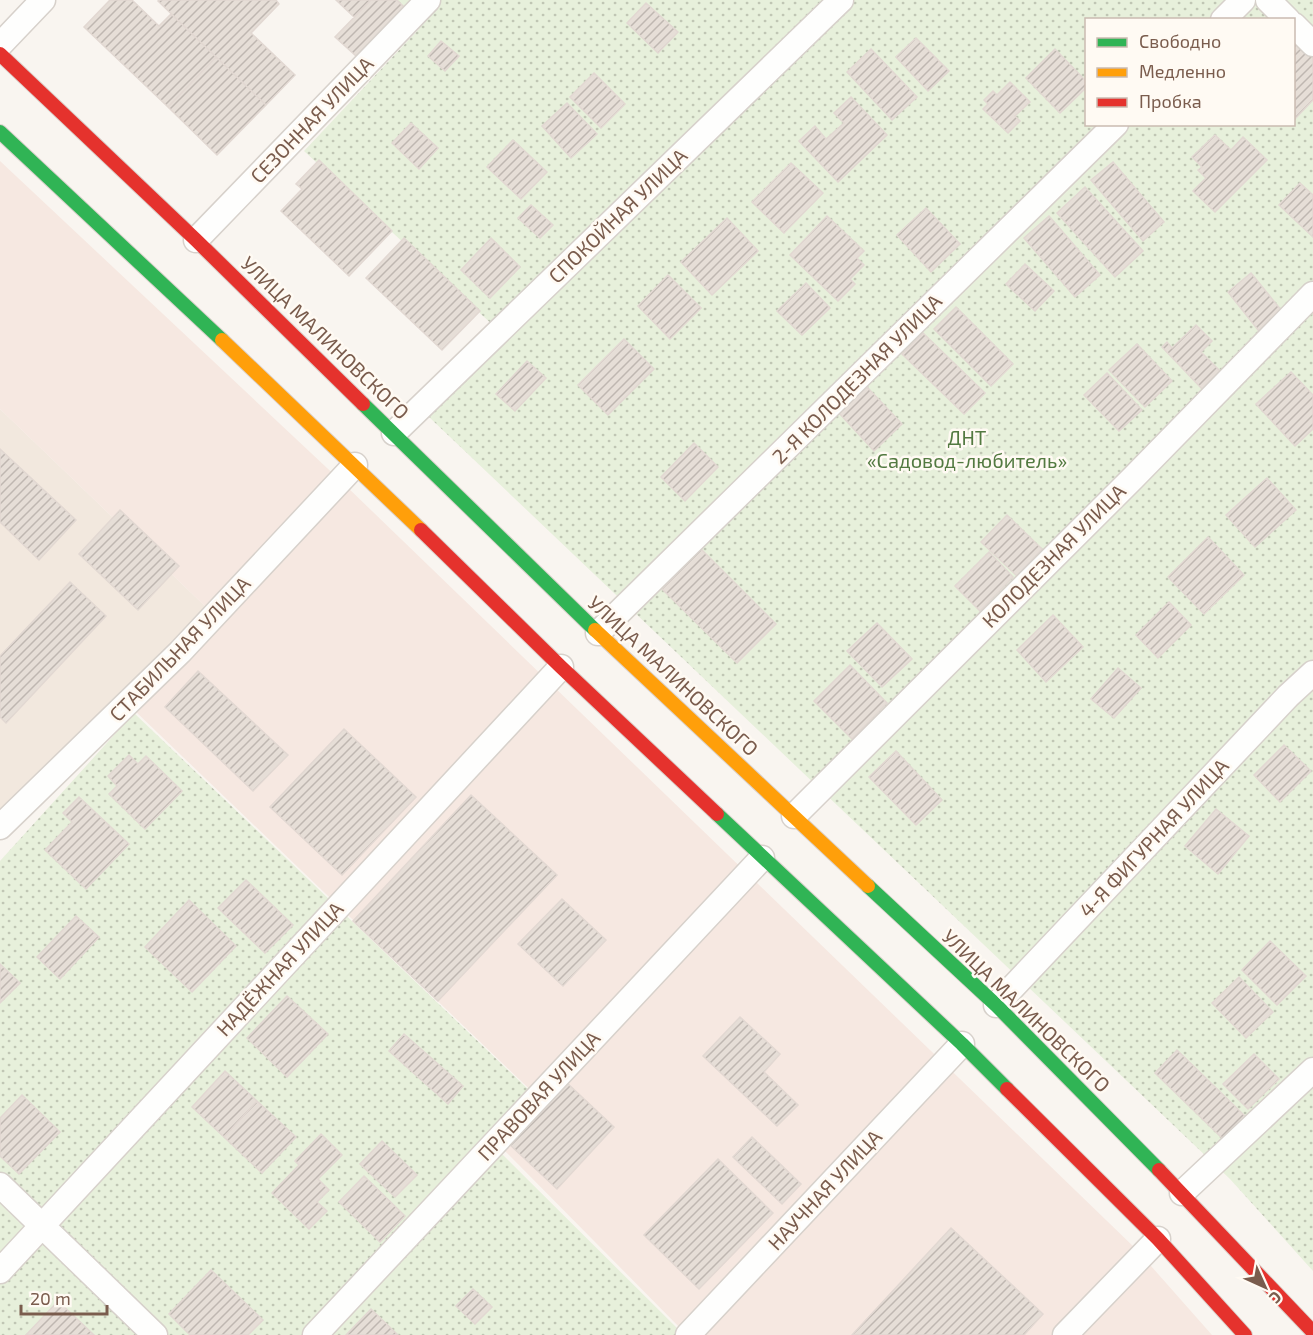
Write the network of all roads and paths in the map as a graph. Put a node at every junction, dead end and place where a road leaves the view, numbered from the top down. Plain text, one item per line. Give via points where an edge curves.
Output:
1 (43, 0) edge
2 (428, 0) edge
3 (841, 0) edge
4 (1243, 0) edge
5 (1268, 0) edge
6 (1225, 18) edge
7 (1286, 18) edge
8 (1295, 27) edge
9 (1313, 44) edge
10 (0, 45) edge
11 (0, 54) edge
12 (1114, 126) edge
13 (0, 132) edge
14 (196, 240) junction
15 (1313, 294) edge
16 (394, 433) junction
17 (355, 465) junction
18 (598, 633) junction
19 (561, 667) junction
20 (1313, 673) edge
21 (794, 816) junction
22 (0, 827) edge
23 (762, 858) junction
24 (996, 1005) junction
25 (962, 1044) junction
26 (1313, 1070) edge
27 (0, 1185) edge
28 (1182, 1193) junction
29 (42, 1225) junction
30 (1158, 1239) junction
31 (0, 1271) edge
32 (1313, 1332) edge
33 (155, 1335) edge
34 (315, 1335) edge
35 (688, 1335) edge
36 (1065, 1335) edge
37 (1245, 1335) edge

1 - 10 street
2 - 14 street, СЕЗОННАЯ УЛИЦА
3 - 16 street, СПОКОЙНАЯ УЛИЦА
4 - 6 street
5 - 7 street
8 - 9 street
11 - 14 highway, УЛИЦА МАЛИНОВСКОГО
12 - 18 street, 2-Я КОЛОДЕЗНАЯ УЛИЦА
13 - 17 highway
14 - 16 highway, УЛИЦА МАЛИНОВСКОГО
15 - 21 street, КОЛОДЕЗНАЯ УЛИЦА
16 - 18 highway, УЛИЦА МАЛИНОВСКОГО
17 - 19 highway
17 - 22 street, СТАБИЛЬНАЯ УЛИЦА via 180,652
18 - 21 highway, УЛИЦА МАЛИНОВСКОГО
19 - 23 highway
19 - 29 street, НАДЁЖНАЯ УЛИЦА
20 - 24 street, 4-Я ФИГУРНАЯ УЛИЦА
21 - 24 highway, УЛИЦА МАЛИНОВСКОГО
23 - 25 highway
23 - 34 street, ПРАВОВАЯ УЛИЦА
24 - 28 highway, УЛИЦА МАЛИНОВСКОГО
25 - 30 highway
25 - 35 street, НАУЧНАЯ УЛИЦА
26 - 28 street
27 - 29 street
28 - 32 highway, УЛИЦА МАЛИНОВСКОГО
29 - 31 street, НАДЁЖНАЯ УЛИЦА
29 - 33 street
30 - 36 street
30 - 37 highway

